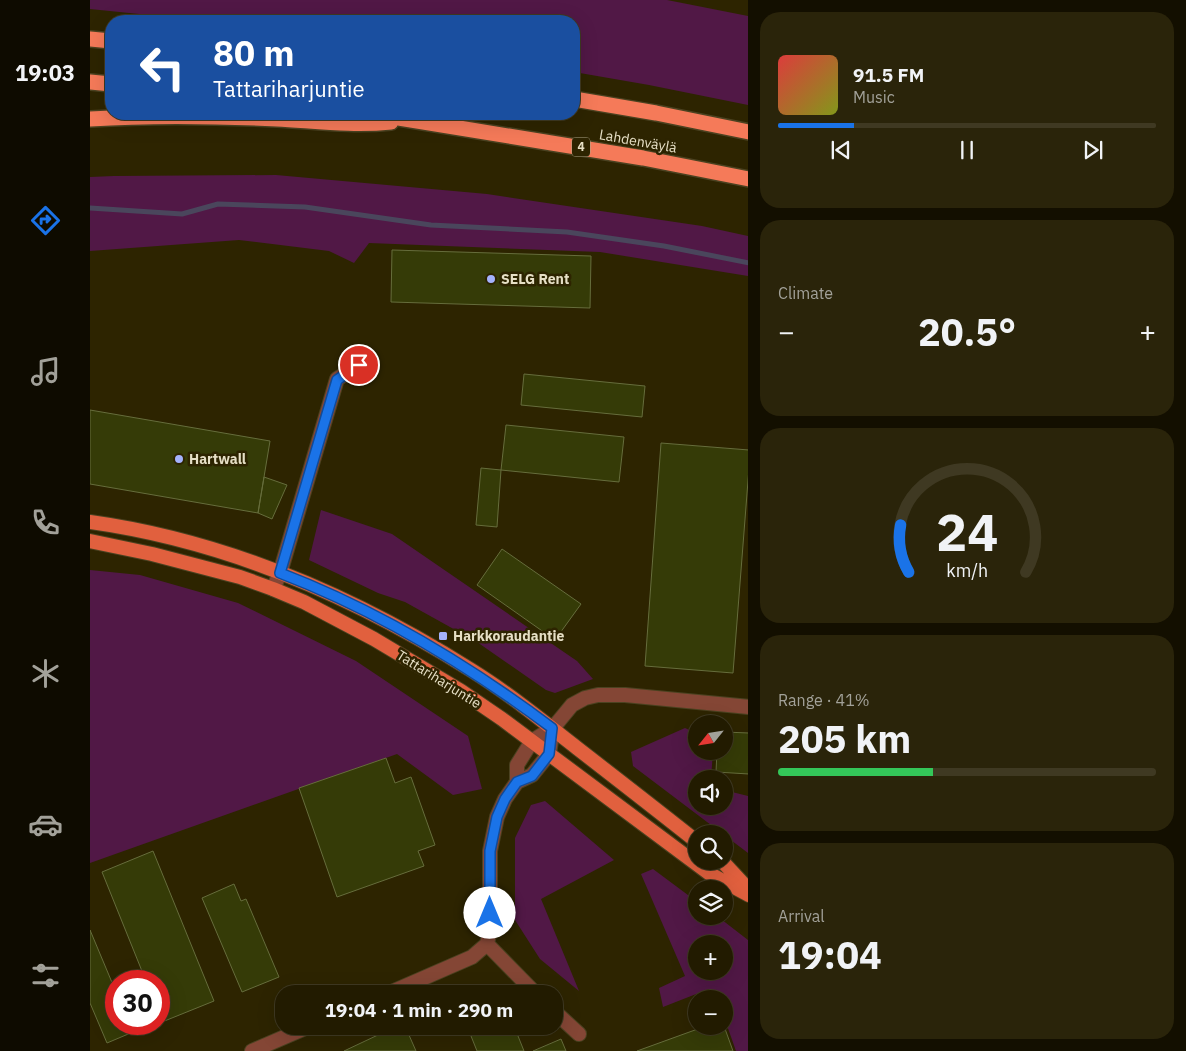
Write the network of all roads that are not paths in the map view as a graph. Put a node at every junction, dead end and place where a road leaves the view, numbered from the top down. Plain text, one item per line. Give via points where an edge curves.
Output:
1 (90, 39) edge
2 (105, 40) edge
3 (90, 82) edge
4 (105, 83) edge
5 (580, 101) edge
6 (90, 119) edge
7 (105, 119) edge
8 (292, 120) edge
9 (412, 120) joint
10 (748, 132) edge
11 (748, 179) edge
12 (359, 365) dead end
13 (90, 522) edge
14 (90, 541) edge
15 (280, 573) junction
16 (273, 589) junction
17 (748, 707) edge
18 (552, 728) junction
19 (532, 741) junction
20 (549, 754) junction
21 (517, 782) junction
22 (688, 835) edge
23 (730, 870) edge
24 (748, 890) edge
25 (748, 895) edge
26 (486, 944) junction
27 (408, 985) edge
28 (527, 985) edge
29 (563, 1019) edge
30 (579, 1034) dead end
31 (289, 1035) edge
32 (252, 1051) edge

1 - 2 highway
3 - 4 highway
5 - 10 highway
6 - 7 highway
8 - 9 highway via 364,125
9 - 11 highway, Lahdenväylä / 4 via 634,156
12 - 15 street via 337,380
13 - 15 main road, Tattariharjuntie via 189,542
14 - 16 main road, Tattariharjuntie via 152,554
15 - 16 street
15 - 18 main road, Tattariharjuntie via 379,617 471,670
16 - 19 main road, Tattariharjuntie via 382,644 461,691
17 - 18 street via 598,695 572,705
18 - 19 street
18 - 20 street
18 - 22 main road, Tattariharjuntie
19 - 20 main road, Tattariharjuntie
19 - 21 street via 517,765
20 - 21 street via 532,776
20 - 25 main road, Tattariharjuntie via 710,874
21 - 26 street via 497,817 490,851 490,930
23 - 24 main road
26 - 27 street via 472,957
26 - 28 street
29 - 30 street
31 - 32 street

